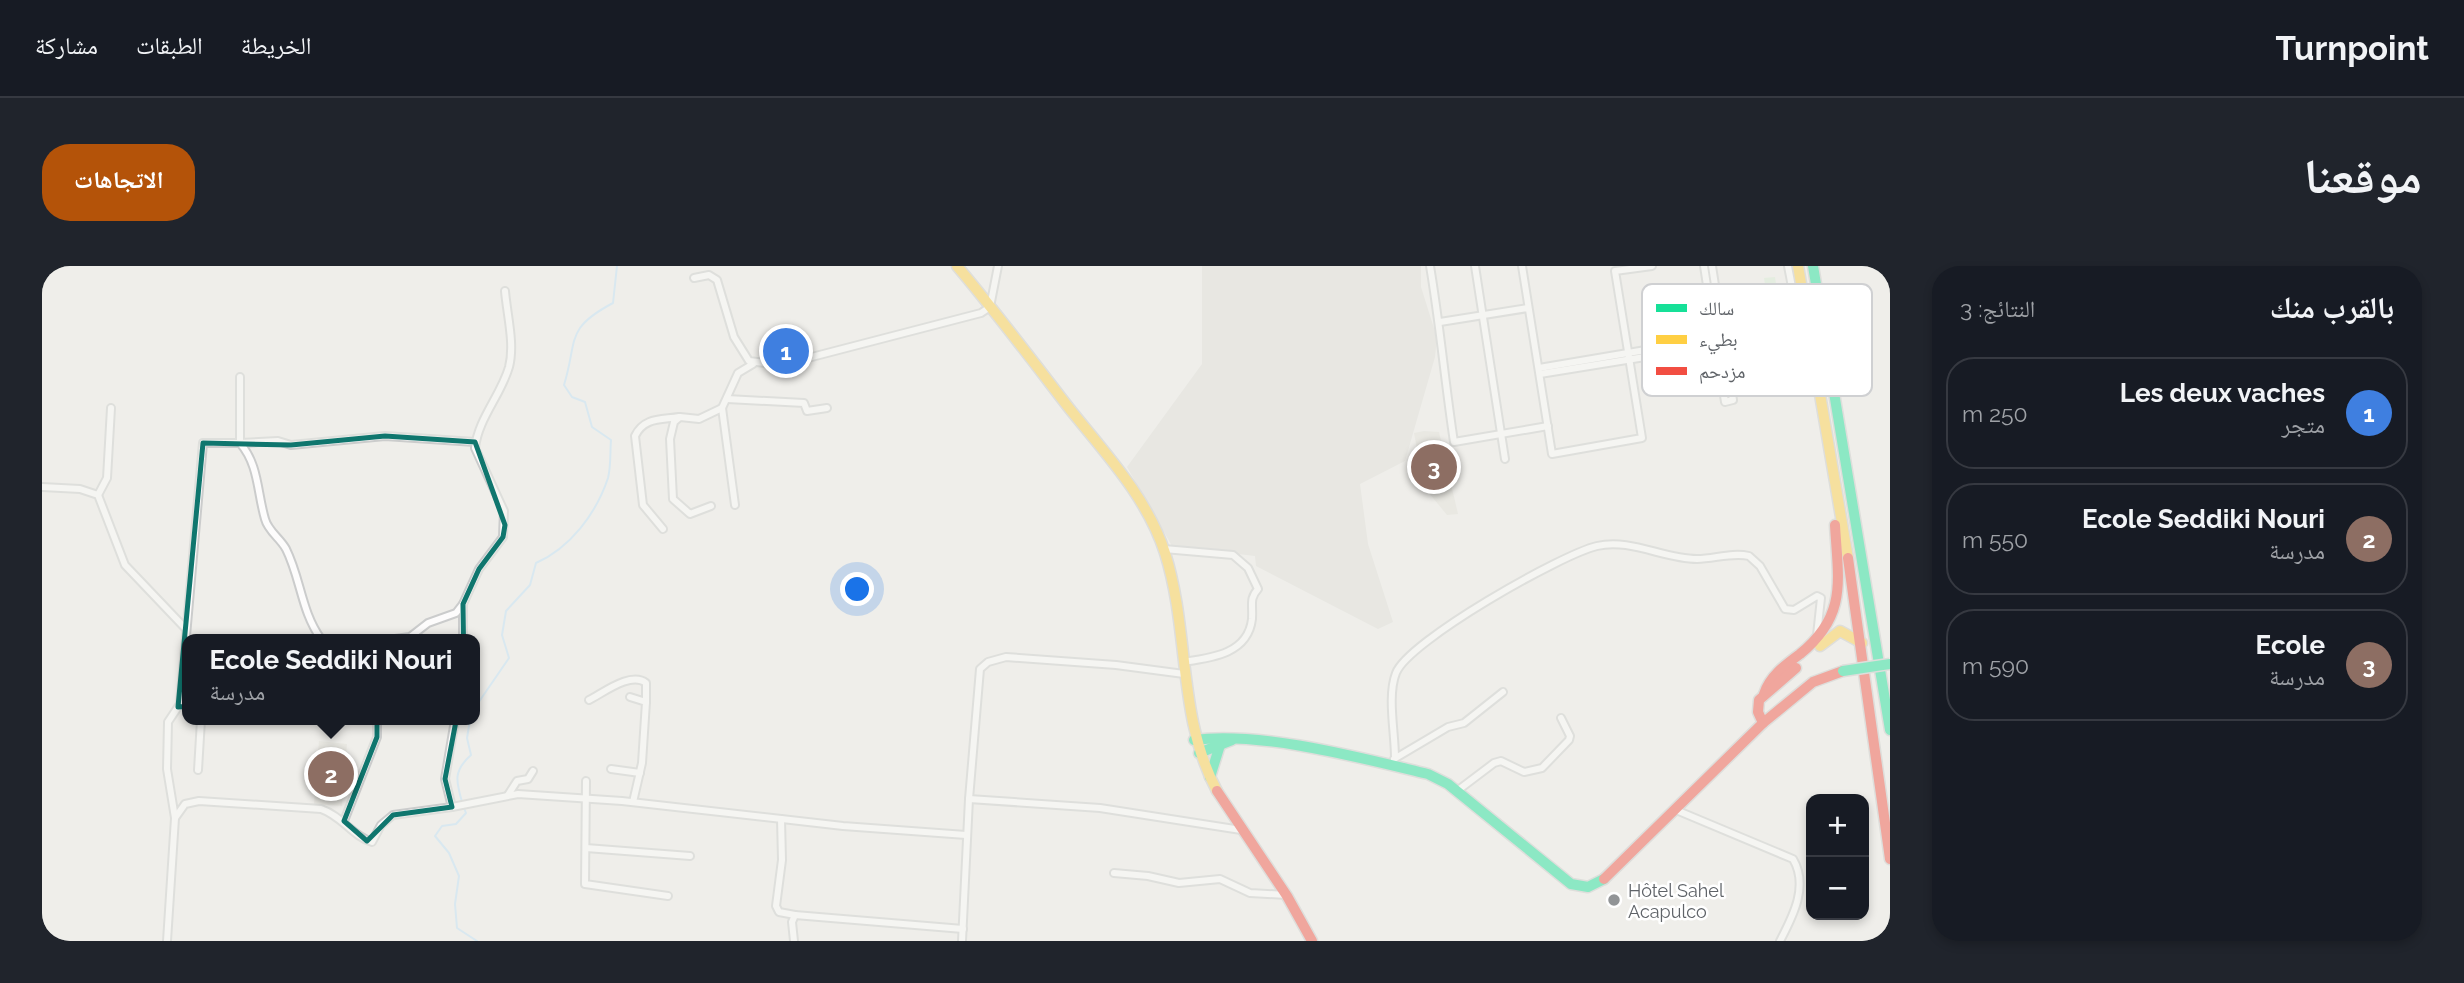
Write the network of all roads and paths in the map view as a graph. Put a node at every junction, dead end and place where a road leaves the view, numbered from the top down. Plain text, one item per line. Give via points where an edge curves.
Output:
1 (957, 266) edge
2 (998, 266) edge
3 (1430, 266) edge
4 (1475, 266) edge
5 (1522, 266) edge
6 (1652, 266) edge
7 (1704, 266) edge
8 (1712, 266) edge
9 (1788, 266) edge
10 (1798, 266) edge
11 (1813, 266) edge
12 (694, 278) dead end
13 (1707, 284) edge
14 (1715, 284) edge
15 (1791, 284) edge
16 (1801, 284) edge
17 (1816, 284) edge
18 (505, 291) dead end
19 (990, 307) junction
20 (1528, 308) junction
21 (1483, 315) junction
22 (1440, 322) junction
23 (1642, 354) edge
24 (1628, 356) junction
25 (753, 364) junction
26 (1540, 371) junction
27 (1502, 373) dead end
28 (1493, 375) junction
29 (240, 377) dead end
30 (1724, 396) edge
31 (1732, 396) edge
32 (1819, 396) edge
33 (1835, 396) edge
34 (727, 399) junction
35 (111, 408) dead end
36 (722, 408) junction
37 (827, 408) dead end
38 (680, 417) junction
39 (1548, 426) junction
40 (1502, 434) junction
41 (475, 442) junction
42 (240, 443) junction
43 (1505, 459) dead end
44 (42, 486) edge
45 (98, 495) junction
46 (1836, 495) junction
47 (734, 505) dead end
48 (711, 506) dead end
49 (663, 529) dead end
50 (1164, 549) junction
51 (463, 604) junction
52 (186, 628) junction
53 (185, 634) edge
54 (318, 634) edge
55 (414, 634) edge
56 (463, 634) edge
57 (1817, 641) junction
58 (1862, 643) junction
59 (1183, 662) junction
60 (1890, 664) edge
61 (182, 668) edge
62 (1184, 674) junction
63 (1503, 692) dead end
64 (1764, 694) junction
65 (630, 697) dead end
66 (589, 700) dead end
67 (646, 702) junction
68 (178, 707) junction
69 (182, 707) edge
70 (1561, 718) dead end
71 (1763, 723) junction
72 (201, 725) edge
73 (377, 725) edge
74 (454, 725) edge
75 (1190, 726) junction
76 (1890, 730) edge
77 (1195, 740) junction
78 (1218, 741) junction
79 (1199, 753) junction
80 (1395, 758) junction
81 (1383, 764) junction
82 (611, 769) dead end
83 (198, 770) dead end
84 (533, 771) dead end
85 (640, 773) junction
86 (1210, 778) junction
87 (586, 780) dead end
88 (1457, 791) junction
89 (508, 795) junction
90 (969, 799) junction
91 (587, 800) junction
92 (633, 802) junction
93 (452, 807) junction
94 (1676, 810) junction
95 (175, 818) junction
96 (781, 818) junction
97 (344, 821) junction
98 (1241, 830) junction
99 (966, 835) junction
100 (586, 848) junction
101 (690, 856) dead end
102 (1890, 859) edge
103 (1114, 873) dead end
104 (1288, 895) junction
105 (668, 897) dead end
106 (795, 915) junction
107 (963, 929) junction
108 (167, 941) edge
109 (794, 941) edge
110 (962, 941) edge
111 (1312, 941) edge
112 (1780, 941) edge

1 - 19 main road
2 - 19 street
3 - 22 street
4 - 21 street
5 - 20 street
6 - 24 street via 1615,271
7 - 13 street
8 - 14 street
9 - 15 street
10 - 16 main road
11 - 17 main road
12 - 25 street via 716,278 734,337
18 - 41 street via 509,366
19 - 25 street via 789,363
19 - 50 main road via 1115,467
20 - 21 street
20 - 26 street
21 - 22 street
21 - 28 street
22 - 40 street via 1454,442
23 - 24 street
24 - 26 street
24 - 39 street via 1642,438 1552,454
25 - 34 street via 738,373
26 - 39 street
27 - 28 street
28 - 40 street
29 - 42 street
30 - 31 street via 1725,402
32 - 46 main road
33 - 76 main road
34 - 36 street
34 - 37 street via 804,403 807,411
35 - 45 street via 107,478
36 - 38 street via 699,419
36 - 47 street
38 - 48 street via 670,439 673,499 690,514
38 - 49 street via 654,419 635,436 643,505
39 - 40 street
40 - 43 street
41 - 42 street via 385,436 291,445
41 - 51 street via 477,457 504,511 505,525 503,537 479,569
42 - 52 street via 203,443
42 - 54 street via 253,459 267,526 285,546 307,616
44 - 45 street
45 - 52 street via 125,565
46 - 57 main road via 1837,604
46 - 58 main road
50 - 59 main road
50 - 59 street via 1233,555 1248,568 1258,589 1251,598 1249,630 1236,647
51 - 55 street
51 - 56 street
52 - 53 street
57 - 64 main road via 1769,678
57 - 80 street via 1821,598 1785,610 1760,566 1749,556 1681,558 1654,549 1600,545 1556,562 1445,627 1401,665 1393,684
58 - 64 main road via 1845,632 1834,633
58 - 102 main road
59 - 62 main road
60 - 71 main road, bridge via 1843,671 1813,682
61 - 68 street
62 - 75 main road
62 - 90 street via 1006,657 988,662 980,669
63 - 80 street via 1464,723 1448,727
64 - 71 main road via 1758,708
65 - 67 street
66 - 67 street via 638,679 646,683
67 - 85 street
68 - 69 street
68 - 95 street via 168,722 167,769
70 - 88 street via 1570,736 1542,768 1524,772 1501,761
71 - 94 main road
72 - 83 street
73 - 97 street via 377,737
74 - 93 street via 445,779
75 - 77 main road
75 - 78 main road
77 - 78 main road
77 - 79 main road
78 - 79 main road
78 - 81 main road
78 - 86 main road
79 - 86 main road
80 - 81 street
81 - 88 main road via 1428,774
82 - 85 street
84 - 89 street via 528,779 517,781
85 - 92 street
86 - 98 main road
87 - 91 street
88 - 94 main road via 1567,880 1583,887 1599,883
89 - 91 street
89 - 93 street
90 - 98 street via 1100,808
90 - 99 street
91 - 92 street
91 - 100 street
92 - 96 street
93 - 97 street via 393,815 372,842
94 - 112 street via 1793,859 1800,884 1796,909
95 - 97 street via 184,804 199,801 321,809
95 - 108 street
96 - 99 street
96 - 106 street via 776,906 779,912
98 - 104 main road
99 - 107 street
100 - 101 street
100 - 105 street via 585,884
103 - 104 street via 1179,883 1220,879 1250,893
104 - 111 main road
106 - 107 street
106 - 109 street
107 - 110 street

